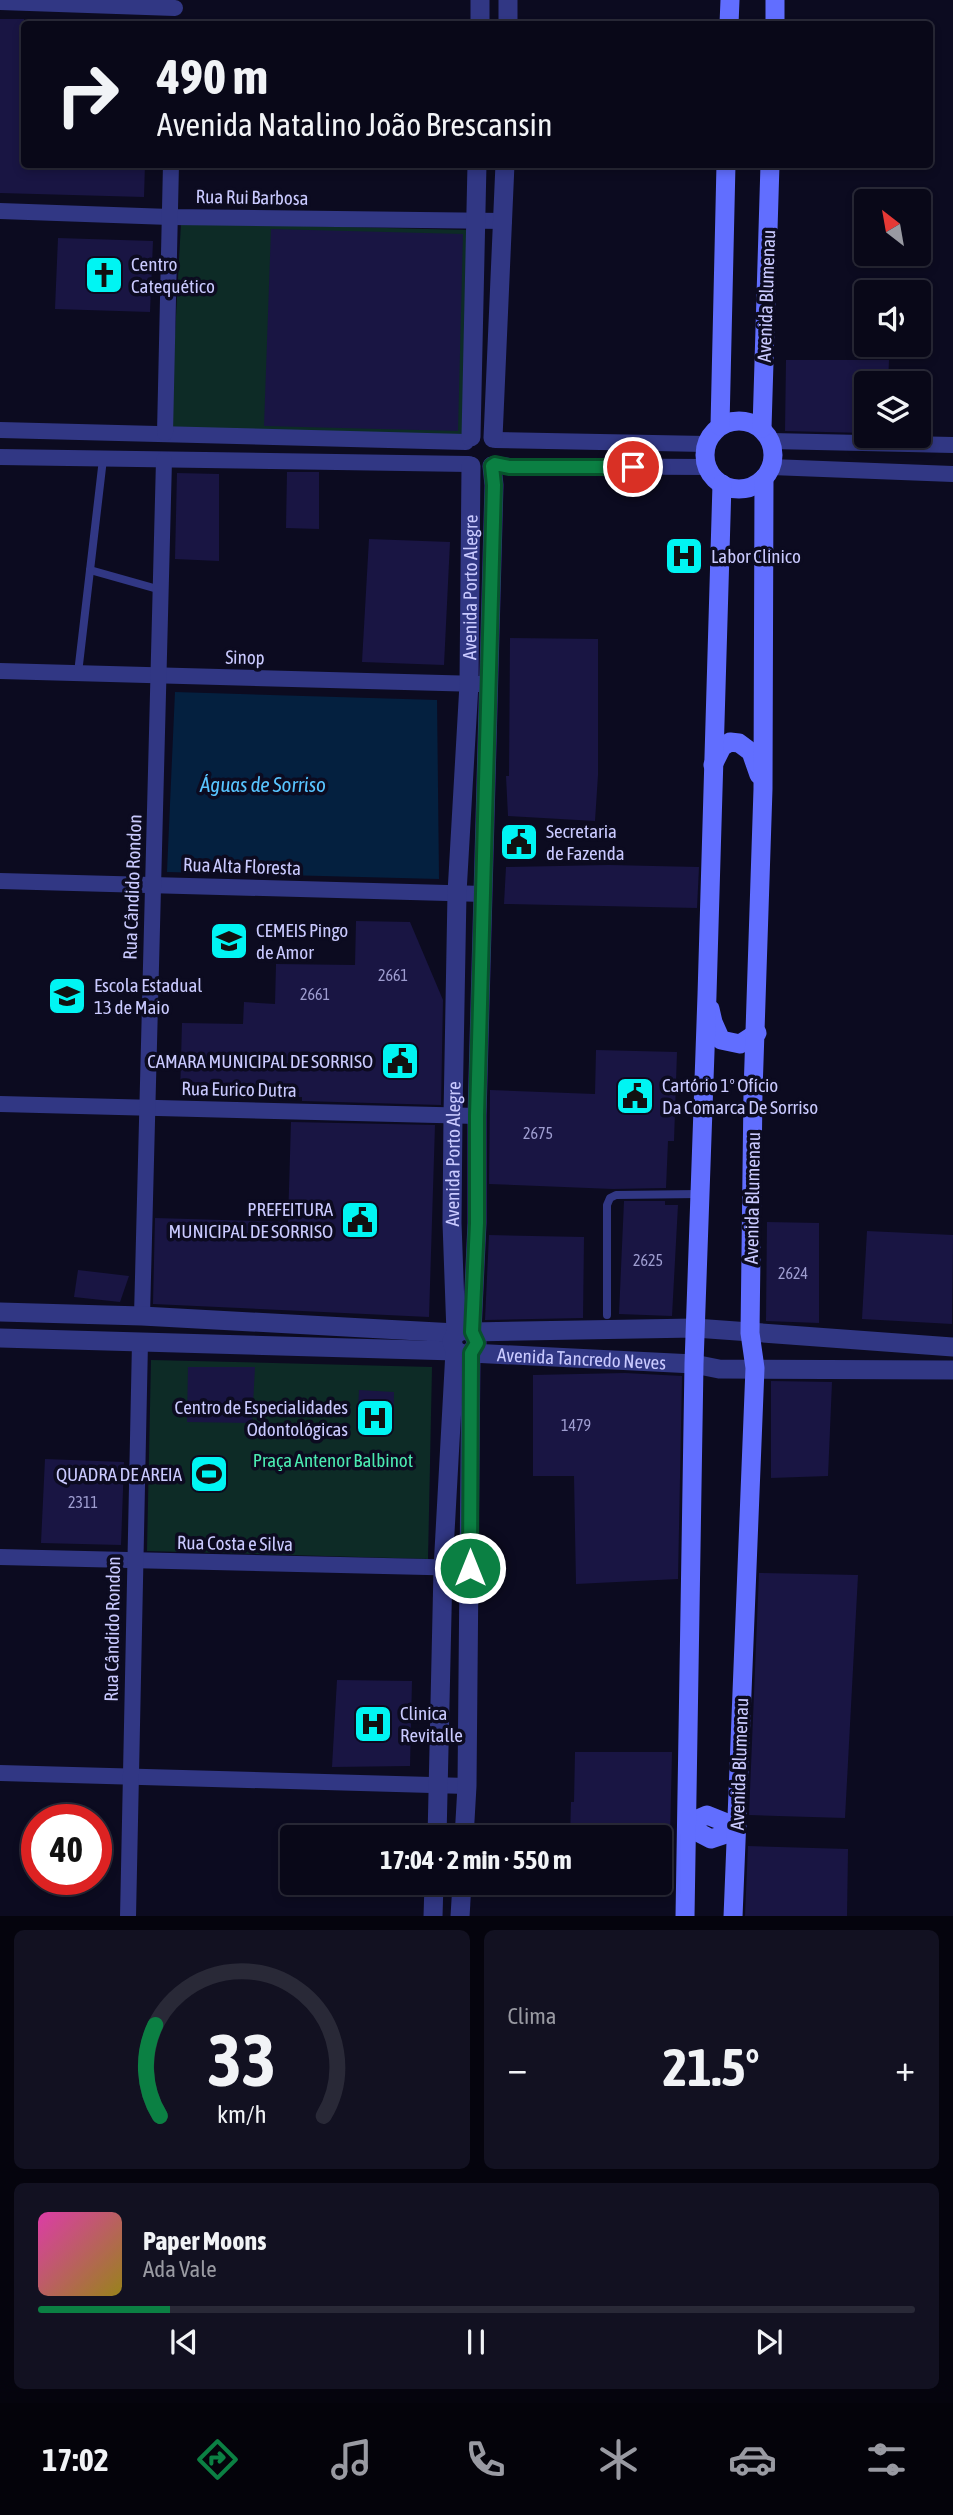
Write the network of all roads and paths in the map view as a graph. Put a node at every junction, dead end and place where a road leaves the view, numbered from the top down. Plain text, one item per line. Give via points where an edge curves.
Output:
1 (480, 0) edge
2 (508, 0) edge
3 (730, 0) edge
4 (775, 0) edge
5 (0, 2) edge
6 (175, 11) edge
7 (480, 21) edge
8 (508, 21) edge
9 (729, 21) edge
10 (775, 21) edge
11 (172, 168) edge
12 (477, 168) edge
13 (505, 168) edge
14 (726, 168) edge
15 (770, 168) edge
16 (0, 211) edge
17 (170, 217) junction
18 (476, 221) junction
19 (504, 221) junction
20 (720, 426) junction
21 (0, 430) edge
22 (104, 432) junction
23 (165, 433) junction
24 (766, 435) junction
25 (494, 439) junction
26 (468, 440) junction
27 (706, 444) junction
28 (953, 445) edge
29 (0, 457) edge
30 (103, 459) junction
31 (164, 460) junction
32 (470, 465) junction
33 (494, 465) junction
34 (707, 467) junction
35 (768, 473) junction
36 (953, 474) edge
37 (722, 484) junction
38 (90, 570) junction
39 (161, 590) junction
40 (0, 671) edge
41 (78, 673) junction
42 (159, 676) junction
43 (469, 684) junction
44 (490, 685) junction
45 (712, 766) junction
46 (763, 789) junction
47 (0, 881) edge
48 (153, 884) junction
49 (457, 893) junction
50 (484, 894) junction
51 (707, 995) junction
52 (757, 1033) junction
53 (0, 1104) edge
54 (147, 1108) junction
55 (453, 1115) junction
56 (483, 1116) junction
57 (699, 1194) junction
58 (452, 1223) junction
59 (477, 1223) junction
60 (0, 1312) edge
61 (607, 1315) dead end
62 (142, 1316) junction
63 (695, 1328) junction
64 (750, 1333) junction
65 (0, 1338) edge
66 (141, 1342) junction
67 (464, 1342) junction
68 (953, 1348) edge
69 (694, 1364) junction
70 (755, 1368) junction
71 (953, 1370) edge
72 (0, 1557) edge
73 (135, 1561) junction
74 (470, 1568) junction
75 (443, 1569) junction
76 (0, 1773) edge
77 (130, 1777) junction
78 (439, 1785) junction
79 (467, 1786) junction
80 (437, 1825) edge
81 (465, 1825) edge
82 (688, 1827) junction
83 (737, 1827) junction
84 (434, 1895) edge
85 (461, 1895) edge
86 (128, 1916) edge
87 (433, 1916) edge
88 (460, 1916) edge
89 (685, 1916) edge
90 (733, 1916) edge

1 - 7 street
2 - 8 street
3 - 9 main road
4 - 10 main road
5 - 6 street
11 - 17 street
12 - 18 street
13 - 19 street
14 - 20 main road
15 - 24 main road, Avenida Blumenau
16 - 17 street, Rua Rui Barbosa
17 - 18 street, Rua Rui Barbosa
17 - 23 street
18 - 19 street, Rua Rui Barbosa
18 - 26 street
19 - 25 street
20 - 24 main road via 742,420
20 - 27 main road
21 - 22 street
22 - 23 street
22 - 30 street
23 - 26 street
24 - 28 street
24 - 35 main road via 774,458
25 - 26 street via 480,433
25 - 27 street
25 - 33 street via 500,454
26 - 32 street via 464,456
27 - 34 main road
29 - 30 street
30 - 31 street
30 - 38 lane
31 - 32 street
31 - 39 street, Rua Cândido Rondon
32 - 33 street via 481,470
32 - 43 street, Avenida Porto Alegre
33 - 34 street
33 - 44 street, Avenida Porto Alegre
34 - 37 main road
35 - 36 street
35 - 37 main road via 744,489
35 - 46 main road, Avenida Blumenau
37 - 45 main road
38 - 39 lane
38 - 41 lane
39 - 42 street, Rua Cândido Rondon
40 - 41 street, Sinop
41 - 42 street, Sinop
42 - 43 street, Sinop
42 - 48 street, Rua Cândido Rondon
43 - 44 street, Sinop
43 - 49 street, Avenida Porto Alegre
44 - 50 street, Avenida Porto Alegre
45 - 46 main road via 722,747 739,743 751,752
45 - 51 main road
46 - 52 main road, Avenida Blumenau
47 - 48 street, Rua Alta Floresta
48 - 49 street, Rua Alta Floresta
48 - 54 street, Rua Cândido Rondon
49 - 50 street, Rua Alta Floresta
49 - 55 street, Avenida Porto Alegre
50 - 56 street, Avenida Porto Alegre
51 - 52 main road via 722,1040 740,1044
51 - 57 main road
52 - 64 main road, Avenida Blumenau
53 - 54 street, Rua Eurico Dutra
54 - 55 street, Rua Eurico Dutra
54 - 62 street, Rua Cândido Rondon
55 - 56 street, Rua Eurico Dutra
55 - 58 street, Avenida Porto Alegre
56 - 59 street, Avenida Porto Alegre
57 - 61 lane via 610,1198
57 - 63 main road
58 - 59 street
58 - 67 street, Avenida Porto Alegre
59 - 67 street, Avenida Porto Alegre
60 - 62 street, Avenida Tancredo Neves
62 - 67 street, Avenida Tancredo Neves
63 - 64 street, Avenida Tancredo Neves
63 - 67 street, Avenida Tancredo Neves
63 - 69 main road
64 - 68 street, Avenida Tancredo Neves
64 - 70 main road, Avenida Blumenau
65 - 66 street, Avenida Tancredo Neves
66 - 67 street, Avenida Tancredo Neves
66 - 73 street, Rua Cândido Rondon
67 - 69 street, Avenida Tancredo Neves
67 - 74 street, Avenida Porto Alegre
67 - 75 street, Avenida Porto Alegre
69 - 70 street, Avenida Tancredo Neves
69 - 82 main road
70 - 71 street, Avenida Tancredo Neves
70 - 83 main road, Avenida Blumenau
72 - 73 street, Rua Costa e Silva
73 - 75 street, Rua Costa e Silva
73 - 77 street, Rua Cândido Rondon
74 - 75 street, Rua Costa e Silva
74 - 79 street, Avenida Porto Alegre
75 - 78 street, Avenida Porto Alegre
76 - 77 street
77 - 78 street
77 - 86 street, Rua Cândido Rondon
78 - 79 street
78 - 80 street, Avenida Porto Alegre
79 - 81 street, Avenida Porto Alegre
82 - 83 main road via 711,1839
82 - 89 main road
83 - 90 main road, Avenida Blumenau
84 - 87 street
85 - 88 street

